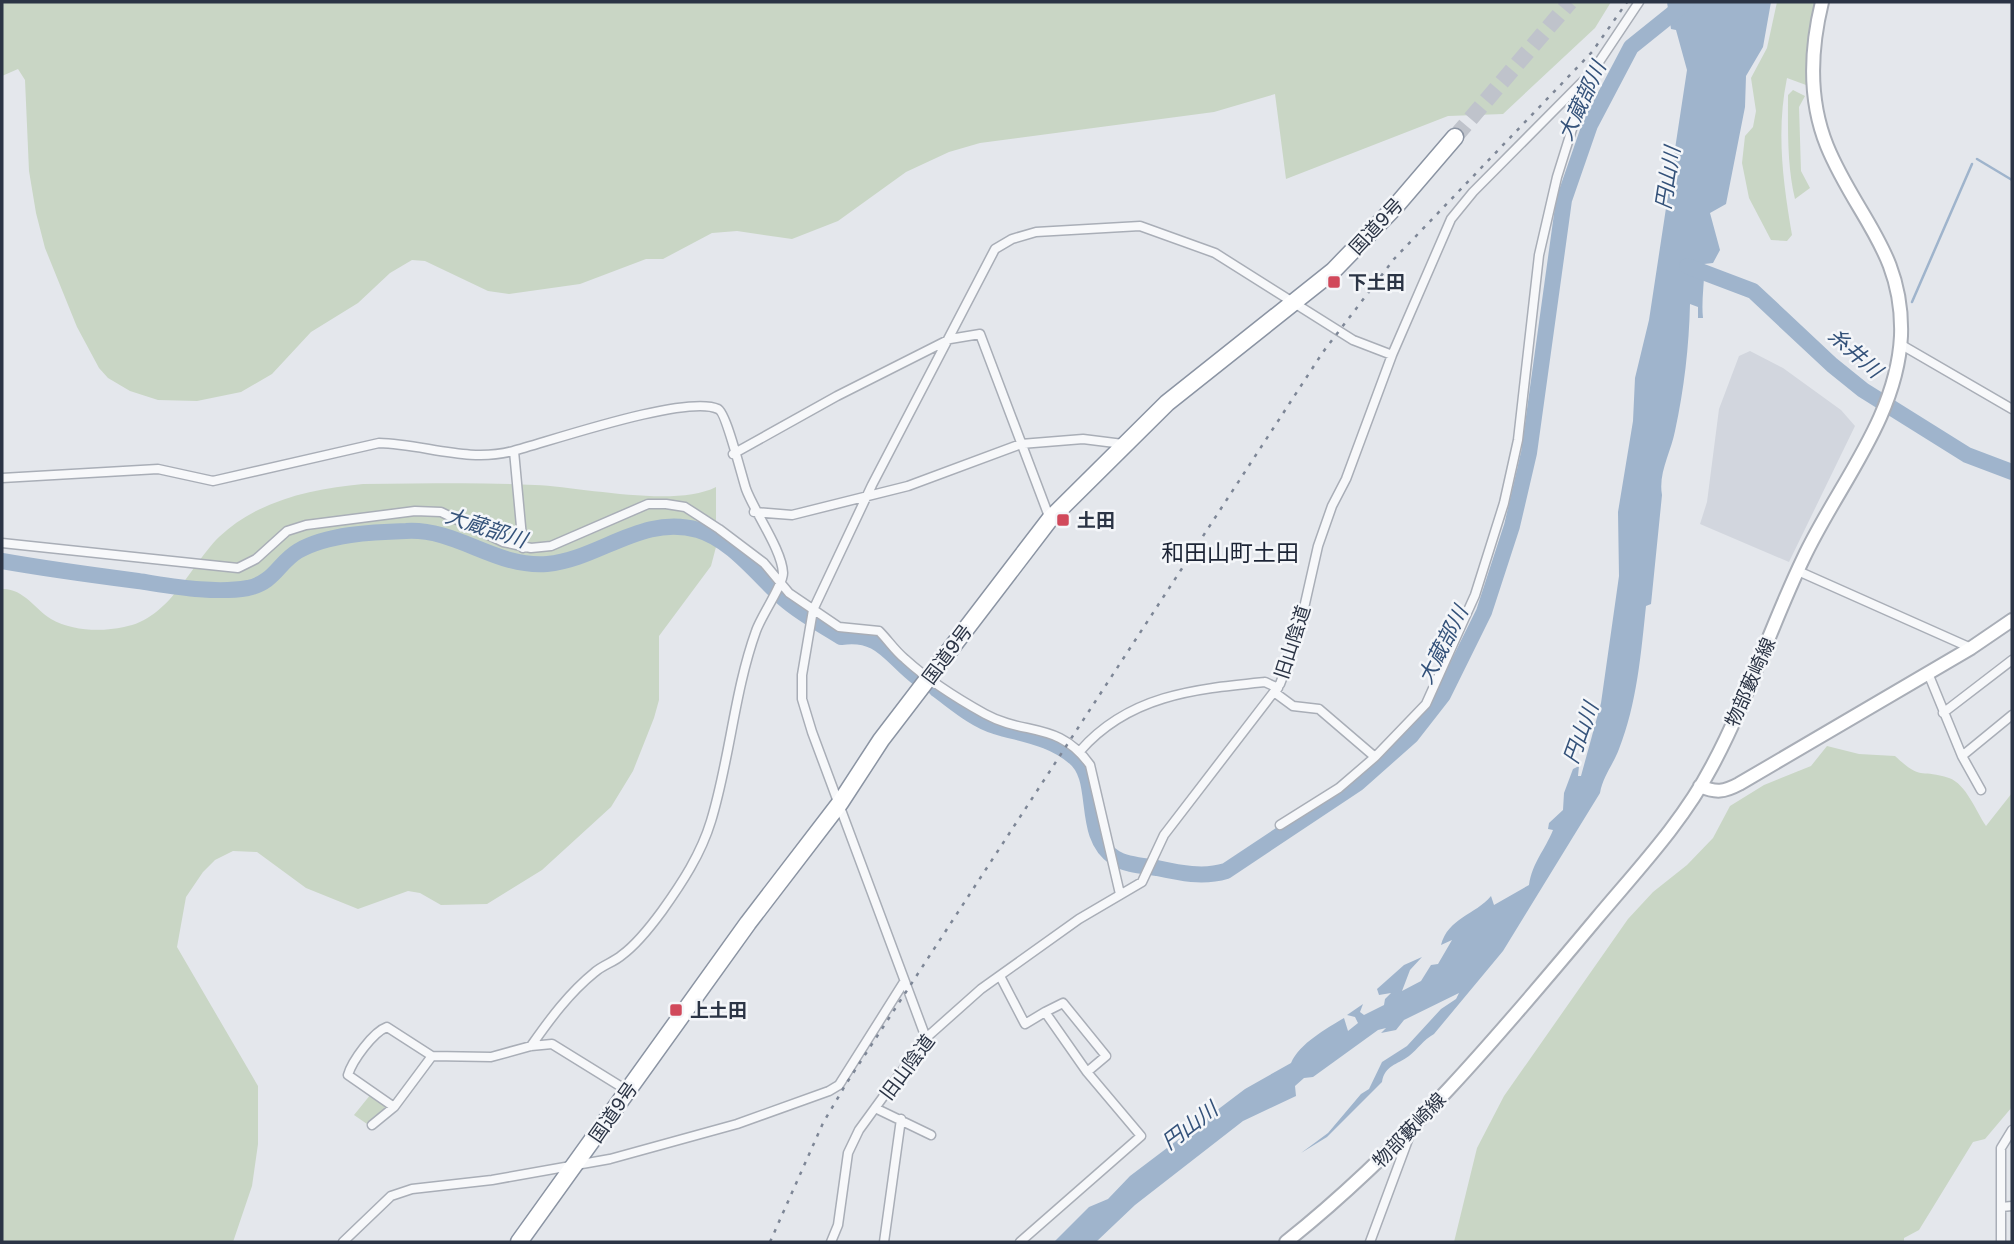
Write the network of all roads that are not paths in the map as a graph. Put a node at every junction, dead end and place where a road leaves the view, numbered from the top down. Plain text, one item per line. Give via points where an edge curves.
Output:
1 (1639, 2) edge
2 (1822, 2) edge
3 (1589, 75) junction
4 (1455, 137) tunnel mouth
5 (1295, 302) junction
6 (950, 339) junction
7 (1900, 347) junction
8 (1392, 355) junction
9 (2012, 409) edge
10 (1021, 444) junction
11 (1123, 444) junction
12 (514, 451) junction
13 (733, 454) junction
14 (2, 478) edge
15 (866, 496) junction
16 (754, 512) junction
17 (1050, 519) junction
18 (2, 543) edge
19 (523, 548) junction
20 (1798, 570) junction
21 (782, 583) junction
22 (813, 610) junction
23 (2012, 620) edge
24 (1971, 648) junction
25 (2012, 660) edge
26 (1928, 673) junction
27 (929, 677) junction
28 (1276, 690) junction
29 (1943, 713) junction
30 (2012, 715) edge
31 (1080, 751) junction
32 (1962, 756) junction
33 (1374, 757) junction
34 (1700, 786) junction
35 (1981, 790) dead end
36 (840, 803) junction
37 (1280, 825) dead end
38 (1120, 894) junction
39 (1000, 975) junction
40 (904, 982) junction
41 (1045, 1012) junction
42 (926, 1038) junction
43 (531, 1046) junction
44 (432, 1056) junction
45 (1087, 1072) junction
46 (628, 1091) junction
47 (394, 1107) junction
48 (875, 1108) junction
49 (901, 1119) junction
50 (372, 1125) dead end
51 (1412, 1126) junction
52 (2012, 1130) edge
53 (931, 1135) dead end
54 (576, 1166) junction
55 (2012, 1206) edge
56 (2001, 1207) junction
57 (343, 1242) edge
58 (519, 1242) edge
59 (831, 1242) edge
60 (884, 1242) edge
61 (1020, 1242) edge
62 (1286, 1242) edge
63 (1370, 1242) edge
64 (2001, 1242) edge

1 - 3 street, 旧山陰道
2 - 7 main road, 物部藪崎線 via 1812,62 1817,111 1832,156 1890,263 1899,303
3 - 8 street, 旧山陰道 via 1472,192 1451,219
3 - 33 street via 1557,177 1539,255 1518,440 1475,595 1426,704
4 - 5 highway, 国道9号 via 1360,244
5 - 6 street via 1215,253 1140,226 1036,232 995,249
5 - 8 street via 1353,340
5 - 11 highway, 国道9号 via 1167,403
6 - 10 street via 980,334
6 - 13 street
6 - 15 street
7 - 9 street
7 - 20 main road, 物部藪崎線 via 1893,387 1878,421
8 - 28 street, 旧山陰道 via 1318,546 1297,639
10 - 11 street via 1083,439
10 - 15 street via 908,486
10 - 17 street
11 - 17 highway, 国道9号
12 - 13 street via 623,417 692,407 717,408 723,413
12 - 14 street via 466,454 379,443 213,481 158,468
12 - 19 street
13 - 16 street
15 - 16 street via 792,515
15 - 22 street
16 - 21 street via 777,552
17 - 27 highway, 国道9号
18 - 19 street via 238,568 256,559 287,531 415,511 452,515
19 - 21 street via 551,545 648,504 666,504 685,507 719,529
20 - 24 street
20 - 34 main road, 物部藪崎線
21 - 22 street
21 - 43 street via 755,632 710,822 693,865 637,940 623,955 596,970
22 - 27 street via 839,626 879,631 903,658
22 - 36 street via 802,699
23 - 24 main road
24 - 26 main road
25 - 29 street
26 - 29 street
26 - 34 main road via 1740,785 1725,792
27 - 31 street via 986,715 1046,730
27 - 36 highway, 国道9号
28 - 31 street via 1265,682 1172,696 1125,712
28 - 33 street via 1293,706 1319,709
28 - 38 street, 旧山陰道 via 1164,835 1142,882
29 - 32 street
30 - 32 street
31 - 38 street via 1090,765
32 - 35 street
33 - 37 street via 1339,788
34 - 51 main road, 物部藪崎線 via 1660,846
36 - 40 street
36 - 46 highway, 国道9号
38 - 39 street, 旧山陰道
39 - 41 street via 1025,1024
39 - 42 street, 旧山陰道
40 - 42 street
40 - 54 street via 839,1085 829,1091 737,1124
41 - 45 street
41 - 45 street via 1063,1003 1106,1056
42 - 48 street, 旧山陰道
43 - 44 street via 491,1057
43 - 46 street via 552,1044
44 - 47 street
44 - 47 street via 387,1027 356,1061 348,1075
45 - 61 street via 1141,1136
46 - 54 highway, 国道9号
47 - 50 street
48 - 49 street
48 - 59 street, 旧山陰道 via 848,1153 838,1225
49 - 53 street
49 - 60 street
51 - 62 main road, 物部藪崎線 via 1362,1178
51 - 63 street
52 - 56 street via 2001,1148
54 - 57 street via 412,1189 391,1196
54 - 58 highway, 国道9号
55 - 56 street
56 - 64 street

